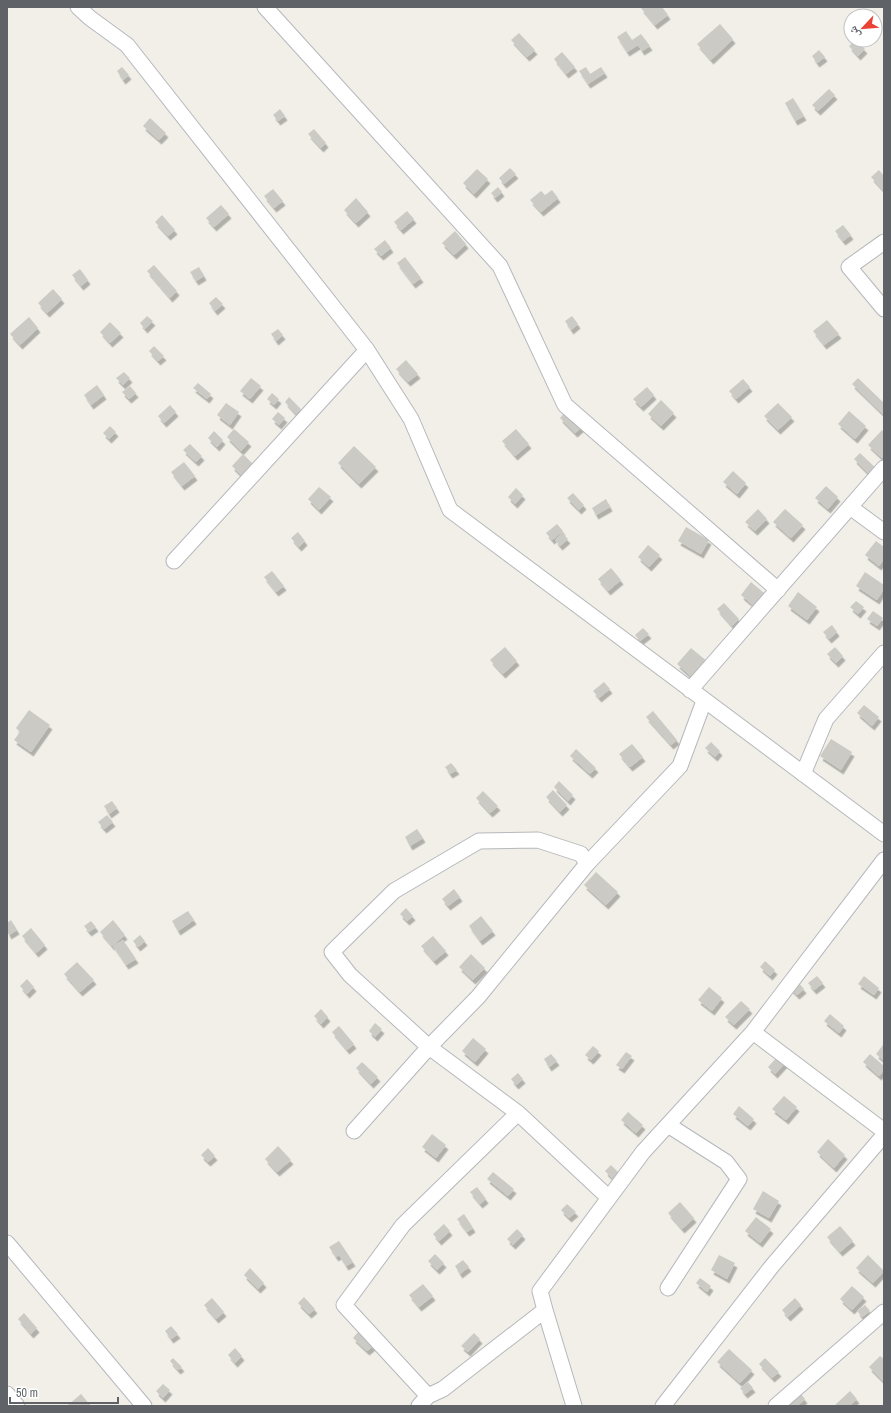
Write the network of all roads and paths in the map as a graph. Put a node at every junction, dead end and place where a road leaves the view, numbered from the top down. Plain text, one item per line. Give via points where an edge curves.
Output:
1 (78, 7) edge
2 (265, 7) edge
3 (884, 242) edge
4 (884, 309) edge
5 (367, 350) junction
6 (884, 468) edge
7 (850, 507) junction
8 (884, 532) edge
9 (174, 561) dead end
10 (778, 590) junction
11 (884, 653) edge
12 (690, 690) junction
13 (704, 701) junction
14 (803, 774) junction
15 (884, 834) edge
16 (884, 860) edge
17 (587, 864) junction
18 (753, 1032) junction
19 (429, 1047) junction
20 (518, 1114) junction
21 (668, 1125) junction
22 (354, 1131) dead end
23 (884, 1131) edge
24 (884, 1135) edge
25 (609, 1198) junction
26 (7, 1244) edge
27 (668, 1288) dead end
28 (545, 1310) junction
29 (884, 1312) edge
30 (7, 1394) edge
31 (424, 1401) edge
32 (17, 1406) edge
33 (144, 1406) edge
34 (574, 1406) edge
35 (663, 1406) edge
36 (776, 1406) edge

1 - 5 street via 126,45
2 - 10 street via 500,266 565,404
3 - 4 street via 849,267
5 - 9 street
5 - 12 street via 411,419 450,510
6 - 7 street
7 - 8 street
7 - 10 street
10 - 12 street
11 - 14 street via 826,719
12 - 13 street
13 - 14 street
13 - 17 street via 680,766
14 - 15 street
16 - 18 street
17 - 19 street via 478,997
17 - 19 street via 581,854 538,840 479,841 394,891 332,952 350,975
18 - 21 street
18 - 23 street
19 - 20 street
19 - 22 street
20 - 25 street
20 - 31 street via 403,1225 344,1305
21 - 25 street via 643,1152
21 - 27 street via 726,1162 739,1179
24 - 35 street via 772,1266
25 - 28 street via 540,1291
26 - 33 street
28 - 31 street
28 - 34 street
29 - 36 street
30 - 32 street

